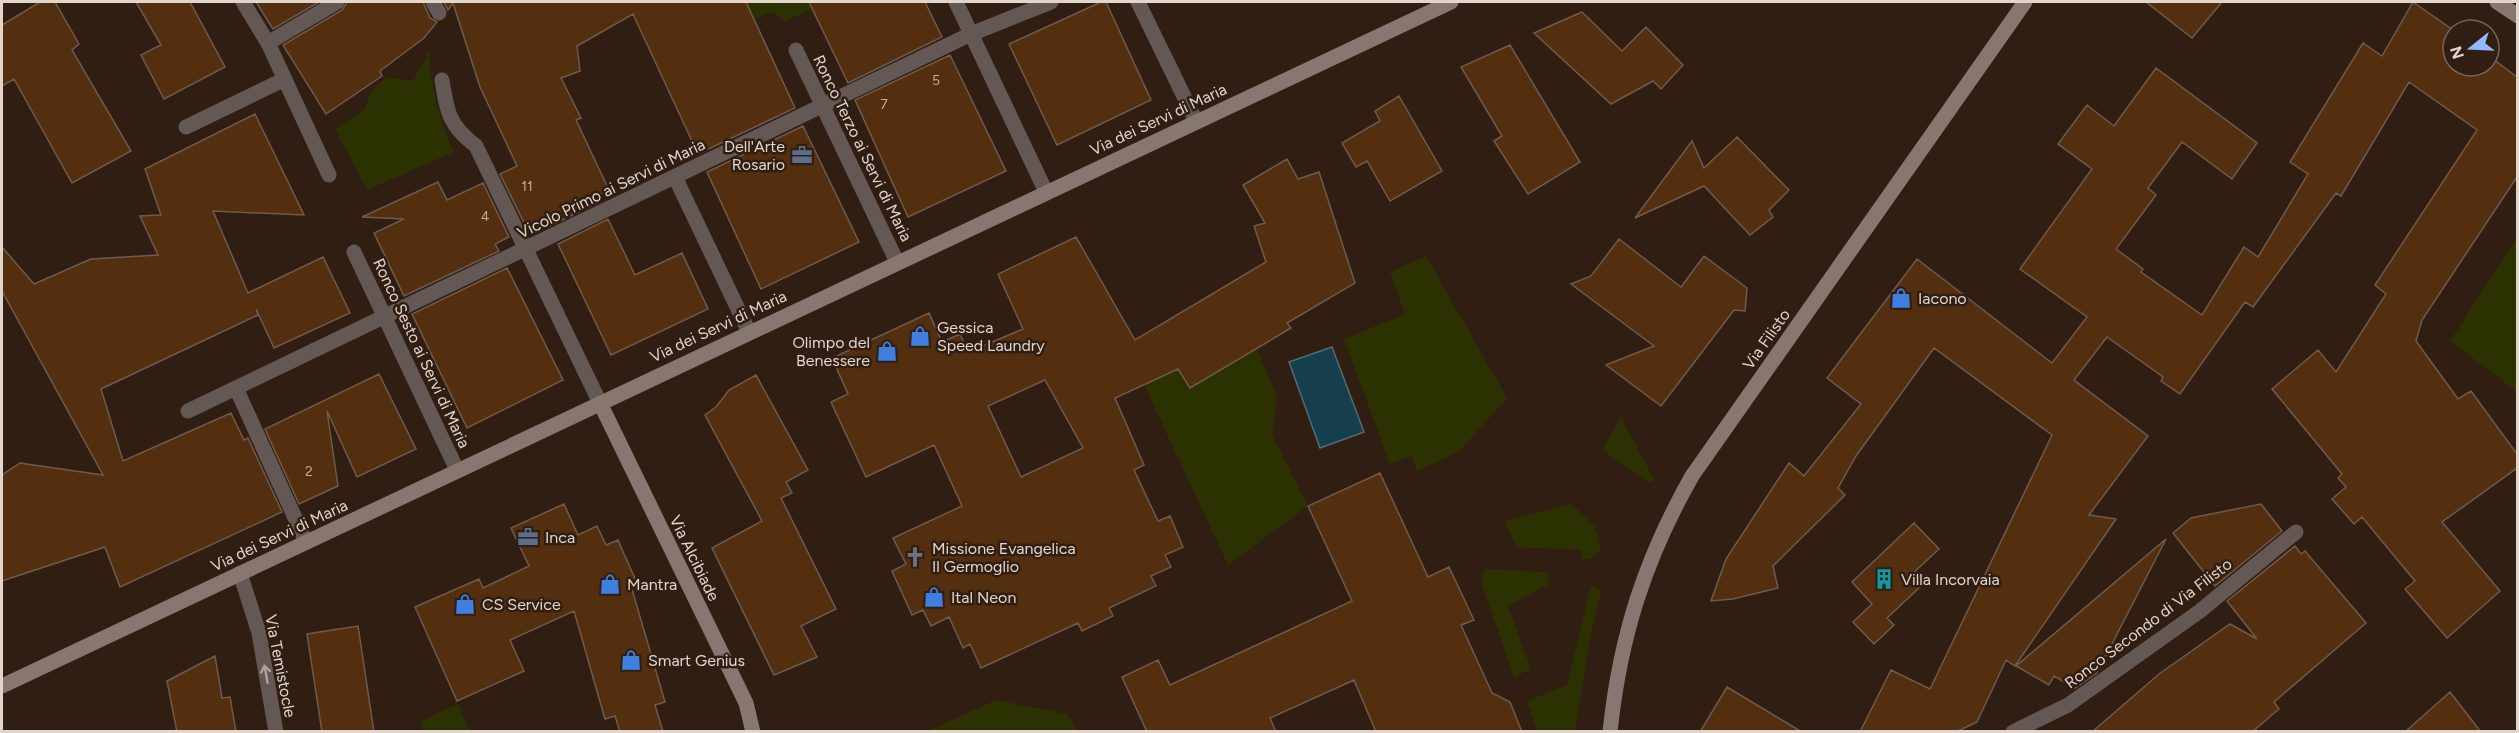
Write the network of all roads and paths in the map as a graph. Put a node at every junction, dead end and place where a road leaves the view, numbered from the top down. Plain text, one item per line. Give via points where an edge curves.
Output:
1 (243, 2) edge
2 (337, 2) edge
3 (956, 2) edge
4 (1051, 2) edge
5 (1138, 2) edge
6 (1451, 2) edge
7 (2025, 2) edge
8 (2497, 2) edge
9 (2517, 16) edge
10 (971, 34) junction
11 (268, 43) junction
12 (796, 50) dead end
13 (285, 79) junction
14 (442, 80) dead end
15 (823, 105) junction
16 (1196, 121) junction
17 (186, 127) dead end
18 (329, 175) dead end
19 (675, 177) junction
20 (1046, 192) junction
21 (526, 248) junction
22 (354, 252) dead end
23 (897, 262) junction
24 (384, 316) junction
25 (749, 332) junction
26 (236, 387) junction
27 (600, 403) junction
28 (188, 411) dead end
29 (457, 470) junction
30 (2296, 532) dead end
31 (306, 542) junction
32 (240, 573) junction
33 (2, 686) edge
34 (276, 732) edge
35 (753, 732) edge
36 (1610, 732) edge
37 (2013, 732) edge

1 - 11 street
2 - 11 street
3 - 10 street
4 - 10 street, Vicolo Primo ai Servi di Maria
5 - 16 street
6 - 16 street, Via dei Servi di Maria
7 - 36 street, Via Filisto via 1692,476 1646,568 1614,691
8 - 9 street
10 - 15 street, Vicolo Primo ai Servi di Maria
10 - 20 street
11 - 13 street
12 - 15 street, Ronco Terzo ai Servi di Maria
13 - 17 street
13 - 18 street
14 - 21 street via 446,105 457,132 476,146
15 - 19 street, Vicolo Primo ai Servi di Maria
15 - 23 street, Ronco Terzo ai Servi di Maria
16 - 20 street, Via dei Servi di Maria
19 - 21 street, Vicolo Primo ai Servi di Maria
19 - 25 street
20 - 23 street, Via dei Servi di Maria
21 - 24 street, Vicolo Primo ai Servi di Maria
21 - 27 street
22 - 24 street, Ronco Sesto ai Servi di Maria
23 - 25 street, Via dei Servi di Maria
24 - 26 street, Vicolo Primo ai Servi di Maria
24 - 29 street, Ronco Sesto ai Servi di Maria
25 - 27 street, Via dei Servi di Maria
26 - 28 street, Vicolo Primo ai Servi di Maria
26 - 31 street
27 - 29 street, Via dei Servi di Maria
27 - 35 street, Via Alcibiade via 746,703
29 - 31 street, Via dei Servi di Maria
30 - 37 street, Ronco Secondo di Via Filisto via 2200,610 2068,705
31 - 32 street, Via dei Servi di Maria
32 - 33 street, Via dei Servi di Maria
34 -> 32 street, Via Temistocle via 259,633

